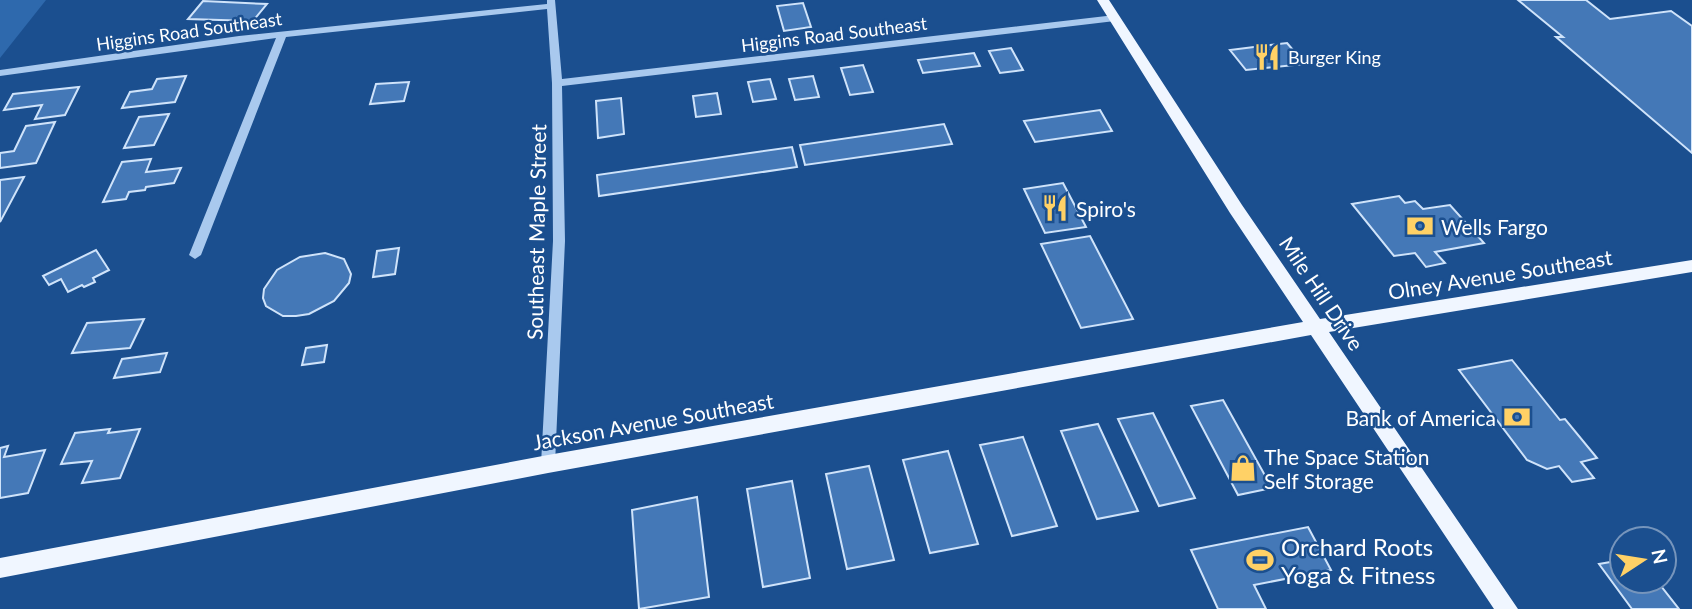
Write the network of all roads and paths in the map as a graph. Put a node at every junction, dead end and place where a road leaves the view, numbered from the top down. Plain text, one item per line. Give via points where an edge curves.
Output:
1 (1103, 0) edge
2 (551, 3) edge
3 (1115, 18) junction
4 (282, 34) junction
5 (0, 73) edge
6 (557, 83) junction
7 (195, 256) dead end
8 (1692, 266) edge
9 (1316, 327) junction
10 (548, 464) junction
11 (0, 568) edge
12 (1507, 609) edge

1 - 3 main road, Mile Hill Drive
2 - 4 street, Higgins Road Southeast
2 - 6 street, Southeast Maple Street
3 - 6 street, Higgins Road Southeast
3 - 9 main road, Mile Hill Drive
4 - 5 street, Higgins Road Southeast
4 - 7 street
6 - 10 street, Southeast Maple Street via 559,241
8 - 9 main road, Olney Avenue Southeast
9 - 10 main road, Jackson Avenue Southeast
9 - 12 main road, Mile Hill Drive
10 - 11 main road, Jackson Avenue Southeast

